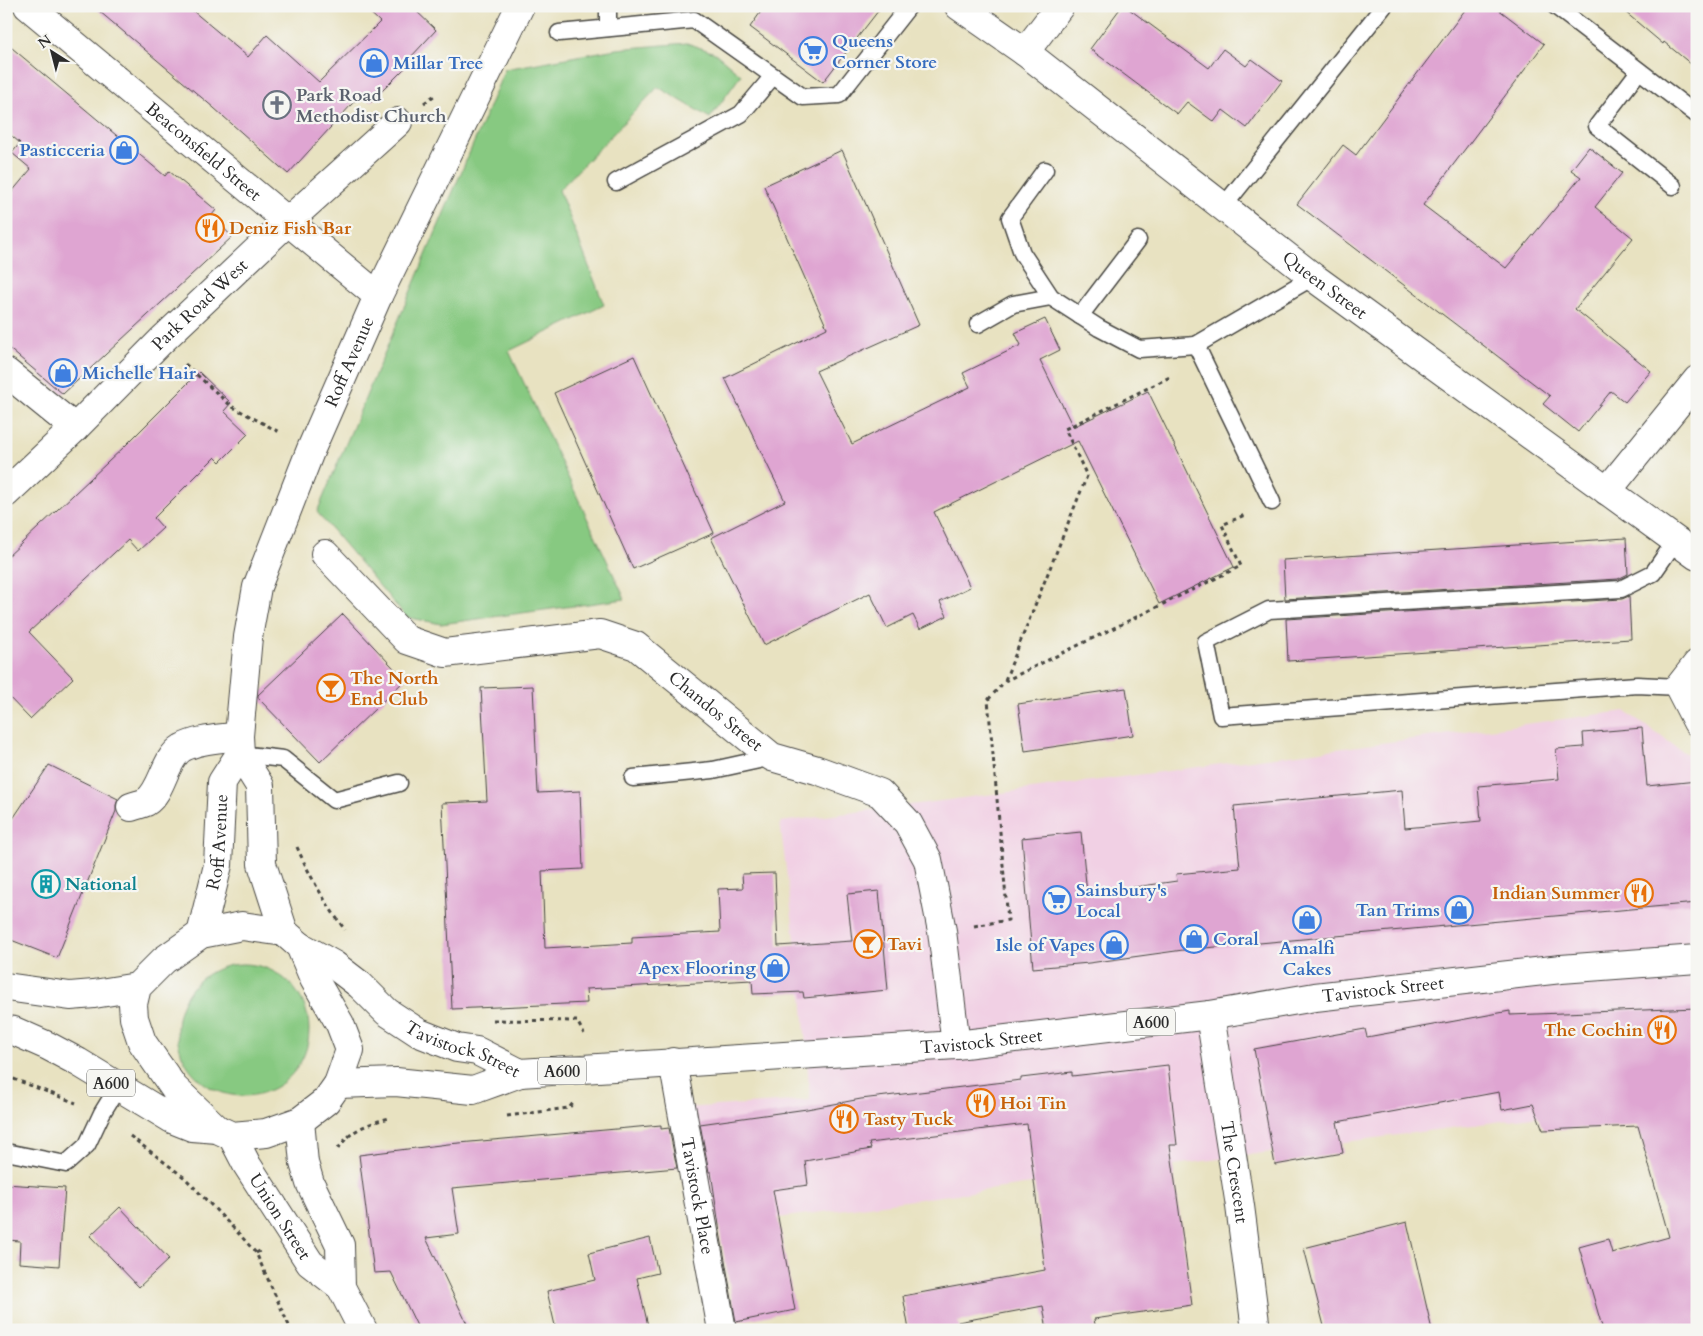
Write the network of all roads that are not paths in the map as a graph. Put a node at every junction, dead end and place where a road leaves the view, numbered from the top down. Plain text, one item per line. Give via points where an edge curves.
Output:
1 (28, 6) edge
2 (520, 6) edge
3 (608, 6) edge
4 (908, 6) edge
5 (959, 6) edge
6 (1060, 6) edge
7 (1384, 6) edge
8 (1554, 6) edge
9 (608, 28) junction
10 (559, 33) dead end
11 (1026, 52) junction
12 (1639, 71) junction
13 (773, 76) junction
14 (1697, 115) edge
15 (398, 122) dead end
16 (1045, 170) dead end
17 (616, 182) dead end
18 (1672, 186) dead end
19 (1223, 207) junction
20 (287, 222) junction
21 (1138, 240) dead end
22 (1313, 277) junction
23 (378, 296) junction
24 (1051, 297) junction
25 (1080, 316) junction
26 (978, 324) dead end
27 (1196, 345) junction
28 (6, 372) edge
29 (1697, 380) edge
30 (75, 428) junction
31 (1607, 491) junction
32 (6, 493) edge
33 (1272, 502) road end
34 (1686, 548) edge
35 (325, 554) dead end
36 (1697, 664) edge
37 (1679, 687) junction
38 (1697, 722) edge
39 (239, 745) junction
40 (772, 757) junction
41 (633, 778) dead end
42 (399, 783) dead end
43 (131, 807) dead end
44 (201, 934) junction
45 (292, 939) junction
46 (1697, 960) edge
47 (6, 988) edge
48 (137, 988) junction
49 (1210, 1015) junction
50 (6, 1030) edge
51 (956, 1045) junction
52 (674, 1062) junction
53 (520, 1073) junction
54 (338, 1084) junction
55 (118, 1087) junction
56 (300, 1121) junction
57 (225, 1132) junction
58 (6, 1152) edge
59 (341, 1287) junction
60 (363, 1330) edge
61 (722, 1330) edge
62 (1256, 1330) edge

1 - 20 street, Beaconsfield Street
2 - 23 street, Roff Avenue
3 - 9 lane
4 - 13 lane via 839,95 803,97
5 - 11 street, Queen Street
6 - 11 street
7 - 19 lane
8 - 12 lane
9 - 10 lane
9 - 13 lane via 694,20
11 - 19 street, Queen Street
12 - 14 lane
12 - 18 lane via 1597,126
13 - 17 lane via 741,114
15 - 20 street, Park Road West
16 - 24 lane via 1010,218 1022,253
19 - 22 street, Queen Street
20 - 23 street, Beaconsfield Street
20 - 30 street, Park Road West
21 - 25 lane
22 - 27 lane
22 - 31 street, Queen Street
23 - 39 street, Roff Avenue via 311,449 257,587 248,637
24 - 25 lane
24 - 26 lane via 1013,304
25 - 27 lane via 1139,349
27 - 33 lane
28 - 30 street
29 - 31 street
30 - 32 street, Park Road West
31 - 34 street, Queen Street
34 - 37 lane via 1652,573 1621,589 1270,610 1206,642 1221,716 1637,685
35 - 40 street, Chandos Street via 407,640 445,653 600,634 636,646
36 - 37 street
37 - 38 street
39 - 42 lane via 283,759 334,800
39 - 43 street via 201,741 181,749 172,758 146,802
39 - 44 street, Roff Avenue via 222,782 218,866
39 - 45 street via 260,786 262,864
40 - 41 lane via 713,770
40 - 51 street, Chandos Street via 880,793 908,823 928,860 942,931
44 - 45 street, A600 via 242,926
44 - 48 street, A600 via 164,960
45 - 53 street, Tavistock Street / A600 via 334,965 360,985 386,1012 419,1033 457,1048 477,1051
45 - 54 street, A600 via 340,1024 350,1050
46 - 49 street, Tavistock Street / A600 via 1560,969 1315,998
47 - 48 street via 70,996
48 - 57 street, A600 via 133,1004 142,1042 174,1088
49 - 51 street, Tavistock Street / A600
49 - 62 street, The Crescent
50 - 55 street, A600 via 48,1046
51 - 52 street, Tavistock Street / A600
52 - 53 street, Tavistock Street / A600
52 - 61 street, Tavistock Place
53 - 54 street, A600 via 474,1090 396,1082
54 - 56 street, A600 via 326,1101
55 - 57 street, A600 via 172,1119 192,1127
55 - 58 lane via 88,1145 66,1164
56 - 57 street, A600 via 266,1133
56 - 59 street, Union Street / A600 via 304,1163 310,1183 340,1244
57 - 59 street, Union Street / A600 via 310,1263
59 - 60 street, Union Street / A600

